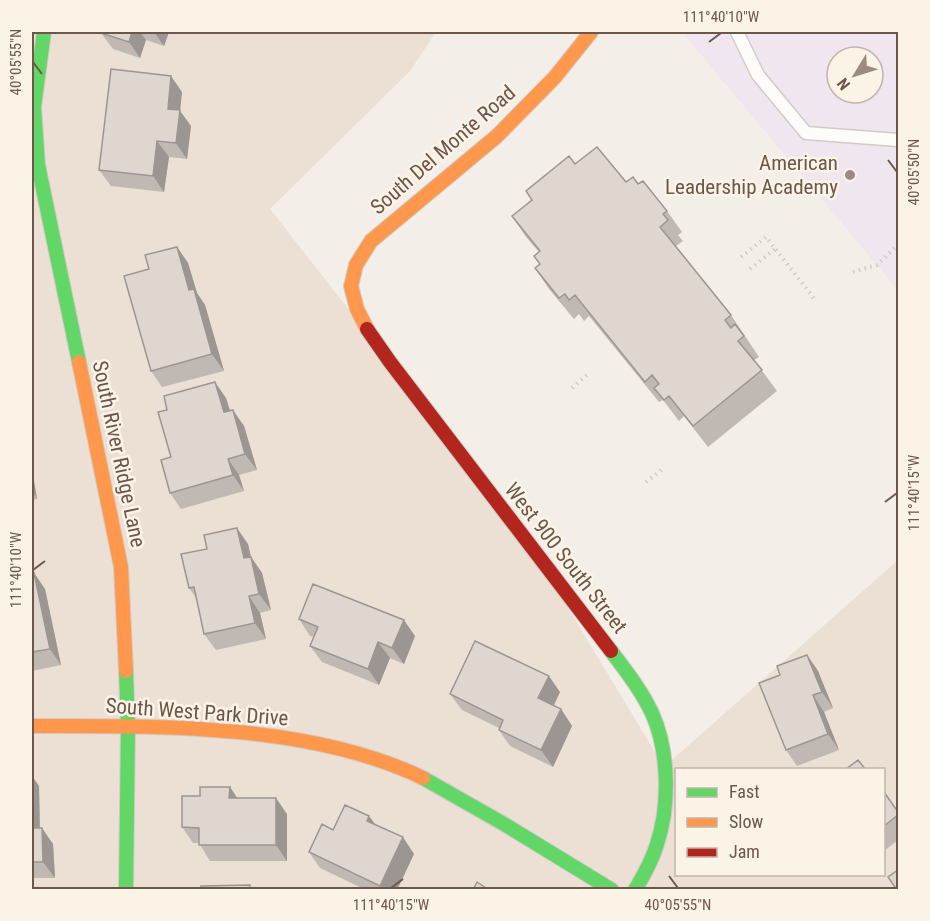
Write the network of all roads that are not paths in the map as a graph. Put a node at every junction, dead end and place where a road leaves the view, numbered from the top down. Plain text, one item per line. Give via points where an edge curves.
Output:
1 (44, 32) edge
2 (591, 32) edge
3 (737, 32) edge
4 (898, 140) edge
5 (352, 275) joint
6 (32, 726) edge
7 (128, 727) junction
8 (126, 890) edge
9 (612, 890) edge
10 (635, 890) edge

1 - 7 street, South River Ridge Lane via 34,107 38,165 121,567
2 - 5 street, South Del Monte Road via 555,77 497,136 371,241
3 - 4 lane via 758,75 806,133
5 - 10 street, West 900 South Street via 351,291 364,325 631,677 655,721 664,767 664,804 659,837
6 - 7 street, South West Park Drive
7 - 8 street, South River Ridge Lane
7 - 9 street, South West Park Drive via 269,735 339,749 397,767 498,820

